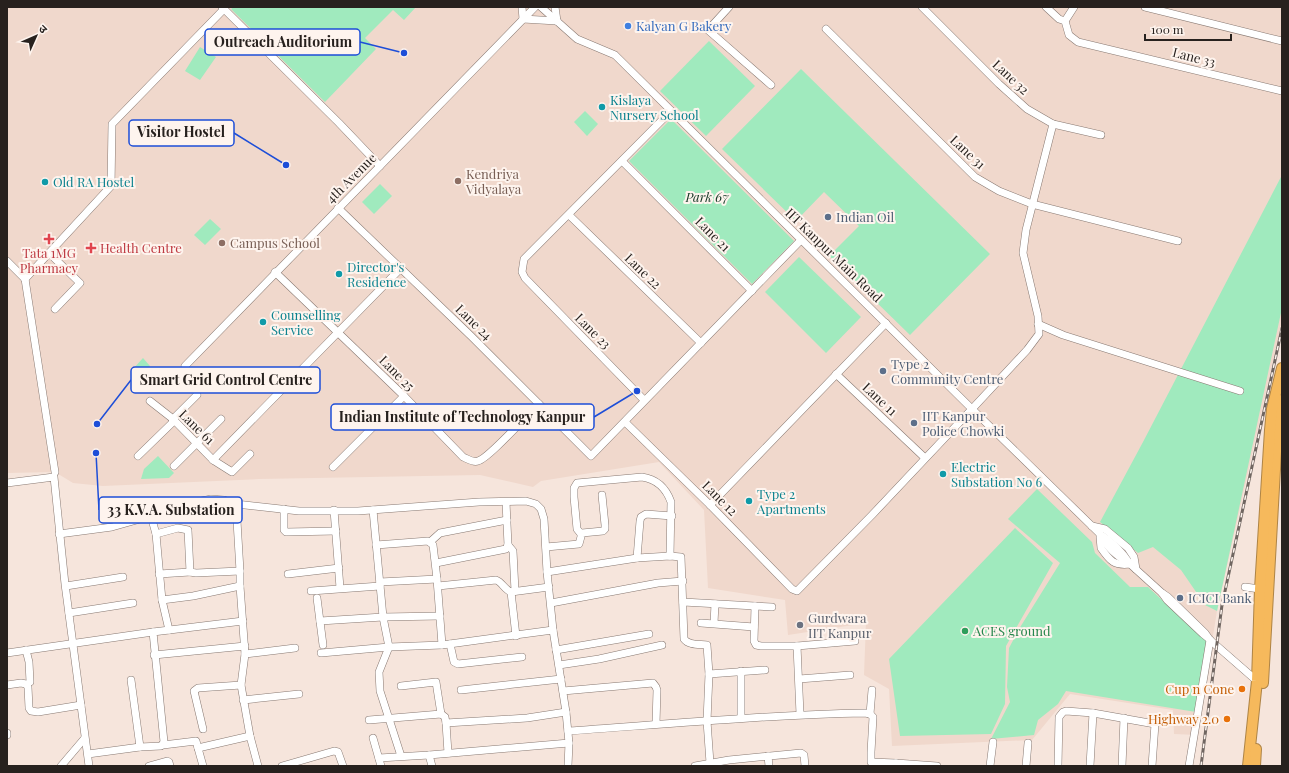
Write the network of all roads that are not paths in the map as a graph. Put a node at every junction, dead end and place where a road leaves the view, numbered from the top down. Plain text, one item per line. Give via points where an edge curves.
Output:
1 (522, 7) edge
2 (535, 7) edge
3 (541, 7) edge
4 (556, 7) edge
5 (729, 7) edge
6 (922, 7) edge
7 (1046, 7) edge
8 (1074, 7) edge
9 (1145, 7) edge
10 (223, 8) edge
11 (523, 19) junction
12 (557, 21) junction
13 (1065, 21) junction
14 (826, 30) dead end
15 (1282, 41) edge
16 (771, 85) dead end
17 (1282, 91) edge
18 (671, 111) junction
19 (1053, 124) junction
20 (1101, 135) dead end
21 (622, 161) junction
22 (380, 166) junction
23 (1032, 204) junction
24 (338, 208) junction
25 (569, 215) junction
26 (801, 240) junction
27 (1178, 241) dead end
28 (49, 253) junction
29 (7, 261) edge
30 (401, 268) junction
31 (275, 272) junction
32 (25, 279) junction
33 (752, 291) junction
34 (55, 309) dead end
35 (886, 323) junction
36 (1038, 324) junction
37 (339, 332) junction
38 (701, 344) junction
39 (185, 366) dead end
40 (1282, 368) edge
41 (836, 374) junction
42 (1240, 391) dead end
43 (197, 395) dead end
44 (404, 396) junction
45 (644, 400) junction
46 (1282, 400) edge
47 (150, 401) dead end
48 (539, 404) junction
49 (972, 409) junction
50 (173, 419) junction
51 (222, 419) dead end
52 (625, 422) junction
53 (197, 443) junction
54 (250, 454) dead end
55 (138, 456) dead end
56 (925, 458) junction
57 (213, 460) junction
58 (174, 466) dead end
59 (333, 467) dead end
60 (55, 472) dead end
61 (7, 483) edge
62 (602, 495) dead end
63 (506, 502) junction
64 (236, 504) junction
65 (710, 505) junction
66 (284, 508) junction
67 (334, 510) junction
68 (373, 510) junction
69 (152, 516) junction
70 (672, 516) junction
71 (507, 520) junction
72 (1092, 526) junction
73 (336, 531) junction
74 (60, 534) junction
75 (156, 534) junction
76 (581, 534) junction
77 (1100, 534) junction
78 (430, 542) junction
79 (376, 545) junction
80 (508, 545) junction
81 (546, 547) junction
82 (670, 556) junction
83 (637, 558) junction
84 (436, 563) junction
85 (1133, 567) junction
86 (339, 568) junction
87 (240, 571) junction
88 (190, 572) junction
89 (547, 572) junction
90 (159, 574) junction
91 (288, 574) dead end
92 (123, 577) dead end
93 (683, 581) junction
94 (438, 583) junction
95 (380, 584) junction
96 (66, 586) junction
97 (240, 586) junction
98 (549, 587) junction
99 (1245, 587) dead end
100 (340, 588) junction
101 (1260, 589) junction
102 (311, 591) dead end
103 (513, 592) junction
104 (317, 598) dead end
105 (162, 600) junction
106 (684, 602) junction
107 (133, 603) dead end
108 (551, 603) junction
109 (715, 604) junction
110 (755, 606) junction
111 (772, 607) dead end
112 (69, 613) junction
113 (440, 616) junction
114 (383, 617) junction
115 (243, 621) junction
116 (320, 621) junction
117 (701, 623) dead end
118 (714, 623) junction
119 (754, 627) junction
120 (169, 630) junction
121 (553, 630) junction
122 (153, 632) junction
123 (649, 634) dead end
124 (516, 636) junction
125 (1209, 639) junction
126 (855, 641) dead end
127 (73, 644) junction
128 (450, 644) junction
129 (323, 645) dead end
130 (442, 645) junction
131 (662, 645) dead end
132 (797, 646) junction
133 (389, 647) junction
134 (295, 648) dead end
135 (26, 650) junction
136 (245, 650) junction
137 (556, 650) junction
138 (7, 653) edge
139 (321, 653) dead end
140 (154, 655) junction
141 (522, 657) dead end
142 (559, 665) junction
143 (765, 670) dead end
144 (741, 671) junction
145 (709, 674) junction
146 (850, 675) dead end
147 (561, 679) junction
148 (799, 679) junction
149 (131, 680) dead end
150 (1260, 681) junction
151 (30, 682) dead end
152 (7, 685) edge
153 (241, 685) junction
154 (401, 686) dead end
155 (461, 690) dead end
156 (872, 690) dead end
157 (563, 691) junction
158 (299, 694) dead end
159 (243, 700) junction
160 (81, 704) junction
161 (566, 712) junction
162 (1093, 713) junction
163 (441, 714) junction
164 (800, 714) junction
165 (870, 714) junction
166 (742, 717) junction
167 (389, 718) junction
168 (1124, 718) junction
169 (369, 720) dead end
170 (707, 721) junction
171 (446, 723) junction
172 (656, 724) junction
173 (203, 729) dead end
174 (568, 730) junction
175 (250, 736) junction
176 (373, 738) dead end
177 (84, 739) junction
178 (993, 742) dead end
179 (569, 743) junction
180 (1028, 743) dead end
181 (163, 745) junction
182 (140, 747) junction
183 (198, 748) junction
184 (448, 753) junction
185 (88, 754) junction
186 (429, 755) junction
187 (401, 756) junction
188 (768, 756) junction
189 (379, 758) junction
190 (710, 763) junction
191 (729, 763) edge
192 (870, 764) edge
193 (895, 764) edge
194 (923, 765) edge
195 (61, 766) edge
196 (89, 766) edge
197 (149, 766) edge
198 (170, 766) edge
199 (203, 766) edge
200 (258, 766) edge
201 (282, 766) edge
202 (343, 766) edge
203 (381, 766) edge
204 (432, 766) edge
205 (568, 766) edge
206 (696, 766) edge
207 (769, 766) edge
208 (805, 766) edge
209 (937, 766) edge
210 (990, 766) edge
211 (1026, 766) edge
212 (1058, 766) edge
213 (1090, 766) edge
214 (1122, 766) edge
215 (1152, 766) edge
216 (1189, 766) edge
217 (1248, 766) edge
218 (1255, 766) edge

1 - 11 street
2 - 11 street, 4th Avenue
3 - 12 street, IIT Kanpur Main Road
4 - 12 street
5 - 16 street via 708,30
6 - 19 street, Lane 32 via 999,84 1027,109
7 - 13 street, Lane 33 via 1058,19
8 - 13 street
9 - 15 street
10 - 22 street
10 - 28 street via 112,124 111,186
11 - 12 street
11 - 22 street, 4th Avenue
12 - 18 street, IIT Kanpur Main Road via 577,39 615,55
13 - 17 street, Lane 33 via 1069,35 1078,42
14 - 23 street, Lane 31 via 975,177
18 - 21 street
18 - 26 street, IIT Kanpur Main Road
19 - 20 street, Lane 32
19 - 23 street
21 - 25 street
21 - 33 street, Lane 21
22 - 24 street, 4th Avenue
23 - 27 street, Lane 31
23 - 36 street via 1023,253
24 - 30 street, Lane 24
24 - 31 street, 4th Avenue
25 - 38 street, Lane 22
25 - 45 street, Lane 23 via 524,260 522,272
26 - 33 street
26 - 35 street, IIT Kanpur Main Road
28 - 32 street
28 - 34 street via 80,283
29 - 32 street
30 - 37 street, Lane 61
30 - 48 street, Lane 24
31 - 37 street, Lane 25
31 - 39 street, 4th Avenue
32 - 60 street
33 - 38 street
35 - 41 street
35 - 49 street, IIT Kanpur Main Road
36 - 42 street via 1063,335
36 - 49 street via 1039,334 1027,350
37 - 44 street, Lane 25
37 - 57 street, Lane 61
38 - 45 street
40 - 101 highway via 1272,409
41 - 56 street, Lane 11
41 - 65 street
43 - 50 street
44 - 48 street, Lane 25 via 463,457 475,462 489,454
44 - 59 street
45 - 52 street
46 - 150 highway via 1277,434
47 - 50 street, Lane 61
48 - 52 street, Lane 24 via 591,456
49 - 56 street
49 - 72 street, IIT Kanpur Main Road
50 - 53 street, Lane 61
50 - 55 street via 172,423
51 - 53 street
52 - 65 street, Lane 12
53 - 57 street, Lane 61
53 - 58 street
54 - 57 street via 232,472
56 - 65 street, Lane 12 via 797,591 792,589
61 - 74 street via 54,478
62 - 76 street via 605,529
63 - 68 street
63 - 71 street
63 - 81 street via 526,501 536,504 544,519
64 - 66 street
64 - 69 street via 211,499 174,507
64 - 87 street
66 - 67 street via 299,511
66 - 73 street via 286,532
67 - 68 street
67 - 73 street
68 - 79 street
69 - 74 street via 112,527
69 - 75 street
70 - 76 street via 669,496 662,486 649,478 577,483 574,497 577,529
70 - 82 street
70 - 83 street via 646,514 641,517
71 - 78 street via 440,533
71 - 80 street
72 - 77 street, IIT Kanpur Main Road
72 - 85 street via 1106,529 1128,548 1134,557
73 - 86 street
74 - 96 street
75 - 88 street via 178,528 188,530
75 - 90 street
76 - 81 street via 579,543
77 - 85 street, IIT Kanpur Main Road
77 - 85 street via 1100,548 1114,563
78 - 79 street
78 - 84 street via 433,545
79 - 95 street
80 - 84 street via 506,549
80 - 103 street via 513,551
81 - 89 street
82 - 83 street
82 - 93 street via 680,556 682,559
83 - 89 street
84 - 94 street
85 - 125 street, IIT Kanpur Main Road
86 - 91 street
86 - 100 street
87 - 88 street
87 - 97 street
88 - 90 street
89 - 98 street
90 - 105 street
92 - 96 street
93 - 106 street
93 - 108 street via 658,583
94 - 95 street
94 - 103 street via 496,580
94 - 113 street
95 - 100 street
95 - 114 street
96 - 112 street
97 - 105 street
97 - 115 street
98 - 103 street
98 - 108 street
99 - 101 street
100 - 102 street
101 - 150 highway
103 - 124 street
104 - 116 street
105 - 120 street
106 - 109 street
106 - 145 street via 684,639 690,644 707,645
107 - 112 street
108 - 121 street
109 - 110 street
109 - 118 street
110 - 111 street
110 - 119 street
112 - 127 street
113 - 114 street
113 - 130 street
114 - 116 street
114 - 133 street
115 - 120 street
115 - 136 street
116 - 129 street
117 - 118 street
118 - 119 street
119 - 132 street via 756,645
120 - 122 street
121 - 124 street
121 - 137 street
122 - 127 street
122 - 140 street
123 - 137 street
124 - 128 street
125 - 150 street, IIT Kanpur Main Road
125 - 216 street
126 - 132 street
127 - 135 street
127 - 160 street
128 - 130 street
128 - 141 street via 454,662 458,664
130 - 133 street
131 - 142 street
132 - 148 street
133 - 139 street
133 - 167 street via 379,672 380,691
134 - 136 street
135 - 138 street
135 - 151 street
136 - 140 street
136 - 153 street
137 - 142 street
140 - 181 street
142 - 147 street
143 - 144 street
144 - 145 street
144 - 166 street
145 - 170 street
146 - 148 street
147 - 155 street
147 - 157 street
148 - 164 street
149 - 182 street
150 - 217 highway
150 - 218 highway
152 - 160 street via 26,684 31,711
153 - 159 street
153 - 173 street via 198,688 194,691
154 - 163 street via 436,682
156 - 165 street
157 - 161 street
157 - 172 street via 653,683 657,690
158 - 159 street
159 - 175 street
160 - 177 street
161 - 171 street via 527,718
161 - 174 street
162 - 168 street
162 - 212 street via 1066,711 1059,717
162 - 213 street
163 - 167 street
163 - 171 street via 445,717
164 - 165 street
164 - 166 street
165 - 192 street via 873,717
166 - 170 street
167 - 169 street
167 - 187 street
168 - 214 street
168 - 215 street via 1155,724
170 - 172 street
170 - 190 street
171 - 184 street
172 - 174 street
174 - 179 street
175 - 183 street
175 - 200 street
176 - 189 street
177 - 185 street
177 - 195 street
178 - 210 street
179 - 184 street
179 - 205 street
180 - 211 street
181 - 182 street
181 - 183 street via 196,741
182 - 185 street
183 - 199 street
184 - 186 street
185 - 196 street
186 - 187 street
186 - 204 street
187 - 189 street
188 - 191 street
188 - 207 street
188 - 208 street via 802,753
189 - 203 street
190 - 191 street
190 - 206 street
192 - 193 street
193 - 194 street
194 - 209 street
197 - 198 street via 167,761
201 - 202 street via 334,751 338,752

